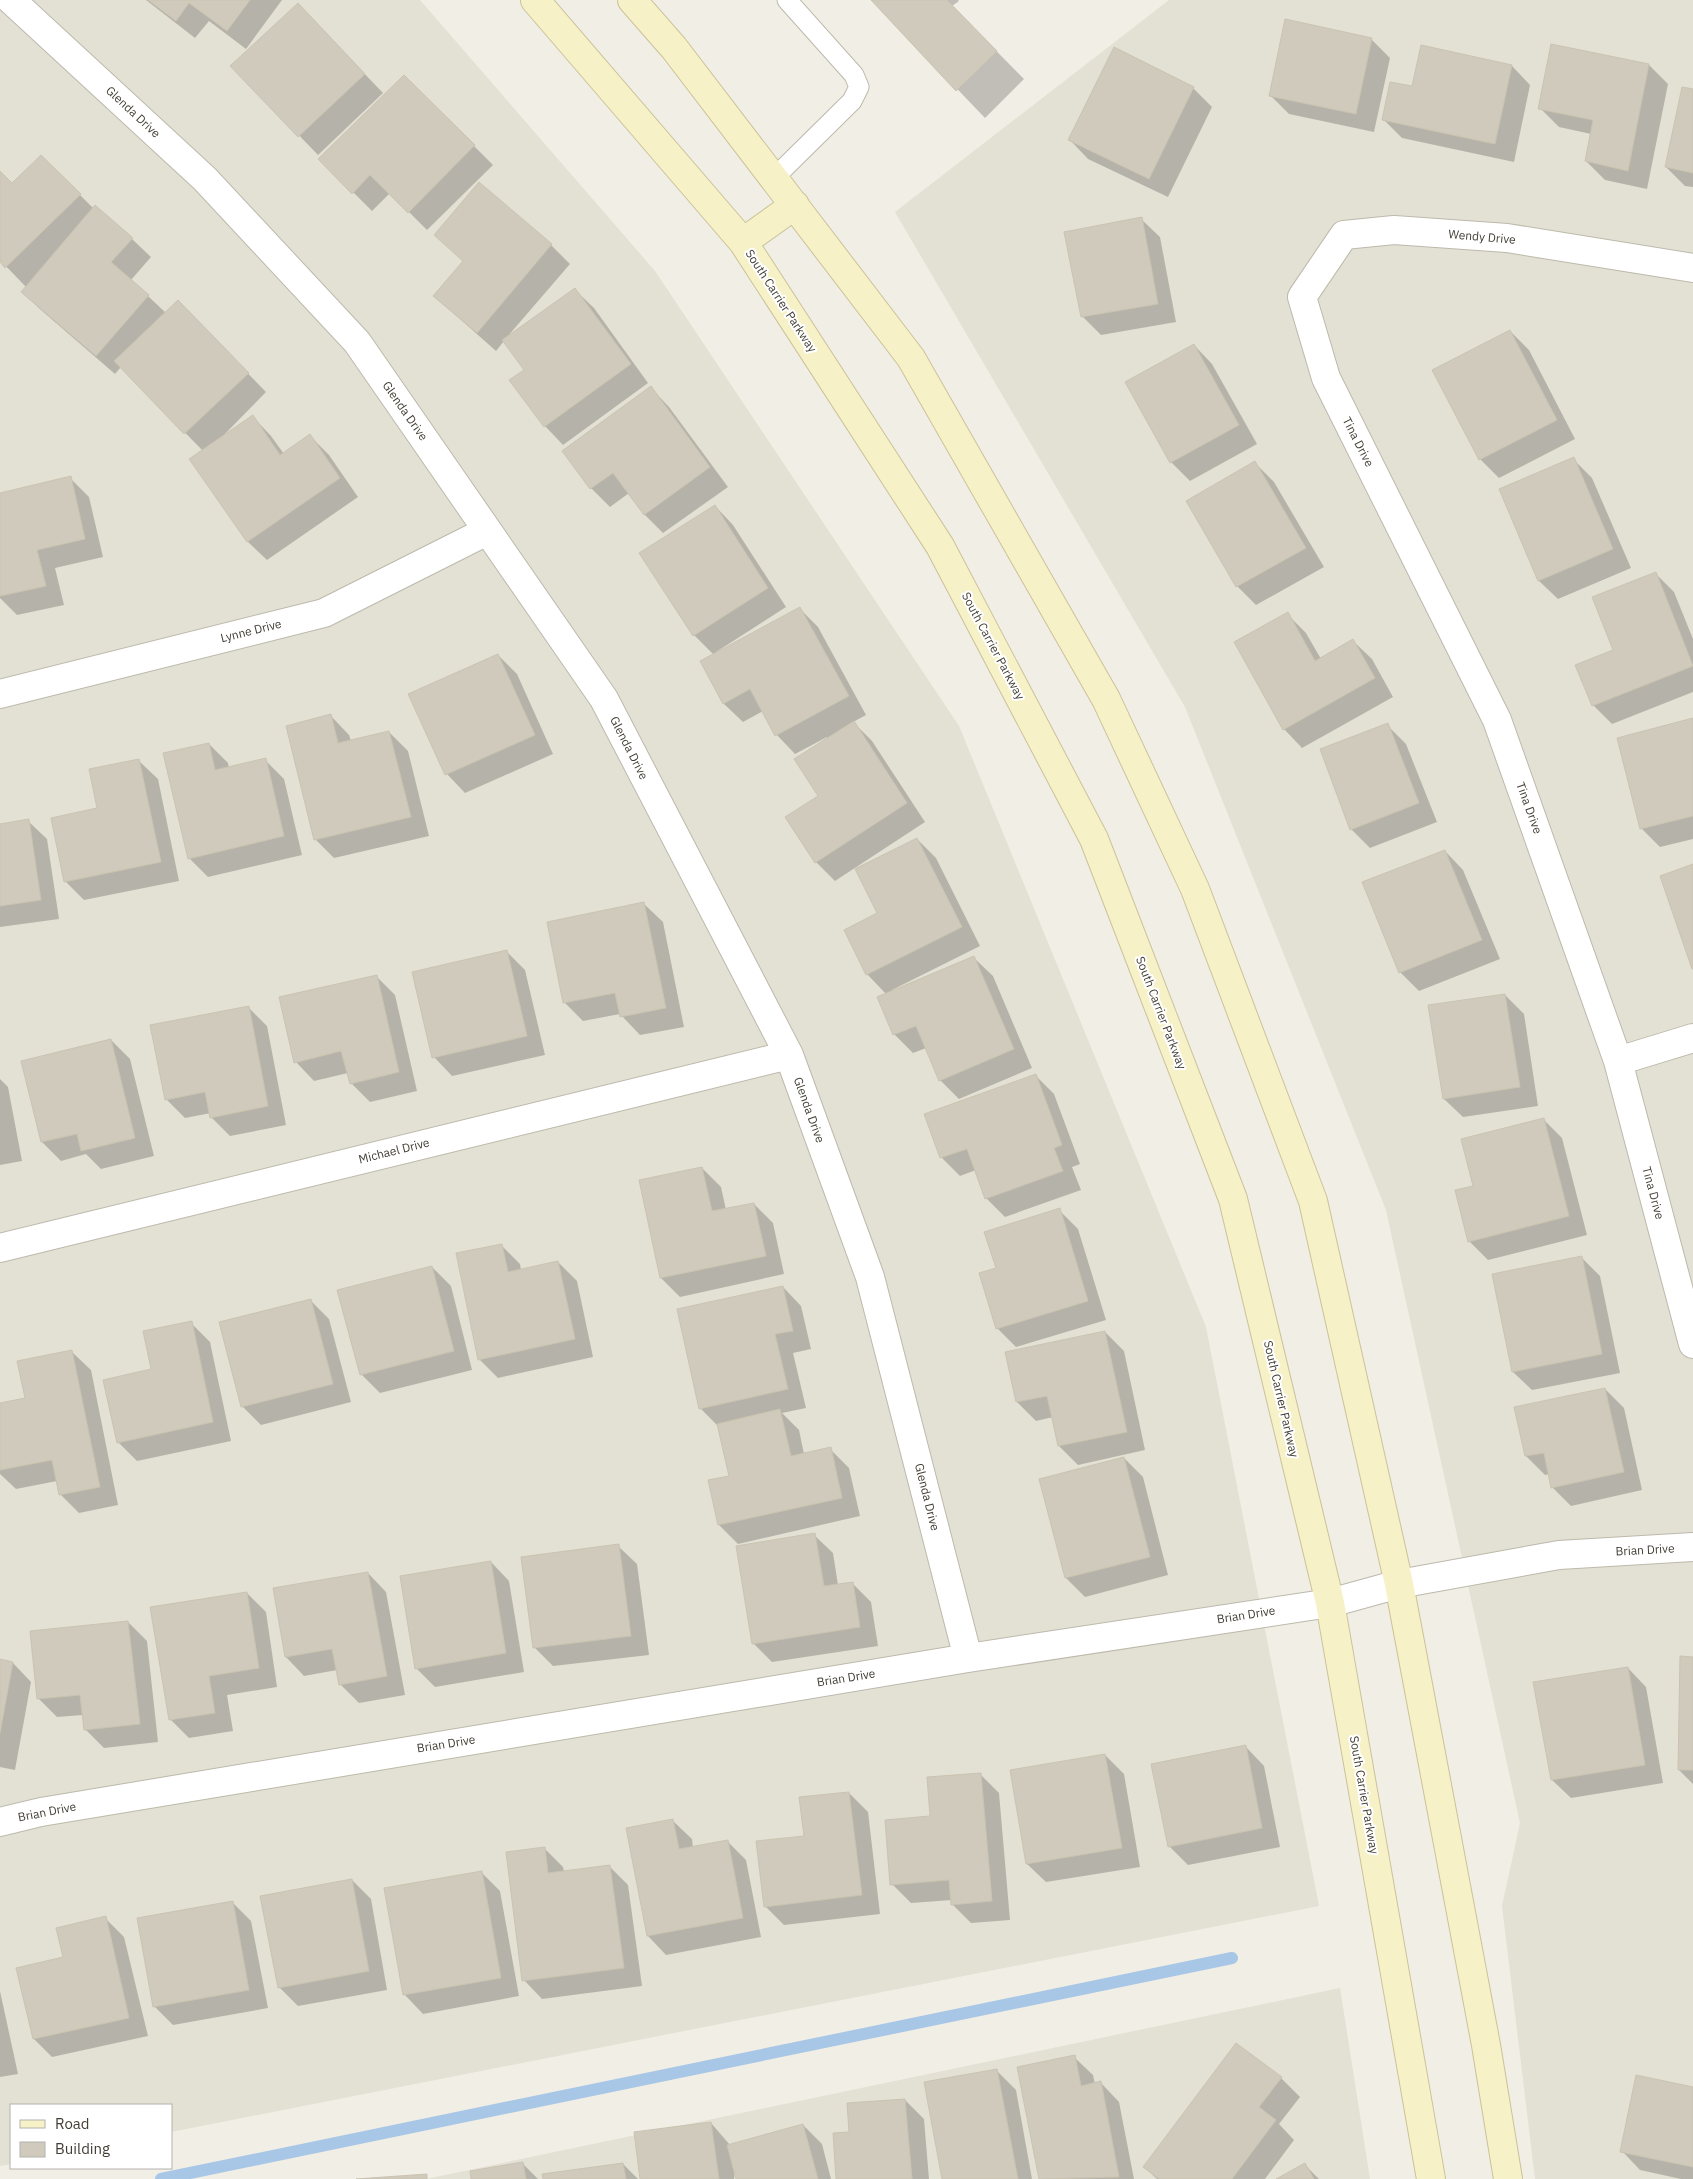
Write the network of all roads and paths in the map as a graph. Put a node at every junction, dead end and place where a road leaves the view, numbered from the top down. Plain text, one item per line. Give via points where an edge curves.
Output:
1 (12, 0) edge
2 (535, 0) edge
3 (632, 0) edge
4 (786, 0) edge
5 (774, 178) junction
6 (795, 205) junction
7 (743, 242) junction
8 (1693, 268) edge
9 (1302, 297) joint
10 (487, 531) junction
11 (0, 694) edge
12 (1693, 1038) edge
13 (789, 1055) junction
14 (1618, 1061) junction
15 (0, 1248) edge
16 (1693, 1344) edge
17 (1693, 1547) edge
18 (1399, 1584) junction
19 (1330, 1603) junction
20 (968, 1658) junction
21 (0, 1822) edge
22 (1431, 2179) edge
23 (1508, 2179) edge

1 - 10 street, Glenda Drive via 204,179 357,342
2 - 7 main road, South Carrier Parkway
3 - 5 main road via 674,48
4 - 5 lane via 854,75 858,87 852,101
5 - 6 main road
6 - 7 main road
6 - 18 main road via 911,358 1106,698 1195,889 1313,1202
7 - 19 main road, South Carrier Parkway via 940,546 1094,839 1233,1200
8 - 9 street, Wendy Drive via 1507,238 1394,230 1344,235
9 - 14 street, Tina Drive via 1326,378 1497,720
10 - 11 street, Lynne Drive via 324,613
10 - 13 street, Glenda Drive via 604,699
12 - 14 street
13 - 15 street, Michael Drive
13 - 20 street, Glenda Drive via 870,1277
14 - 16 street, Tina Drive
17 - 18 street, Brian Drive via 1559,1555
18 - 19 street, Brian Drive
18 - 23 main road via 1486,2045
19 - 20 street, Brian Drive
19 - 22 main road, South Carrier Parkway
20 - 21 street, Brian Drive via 41,1812

